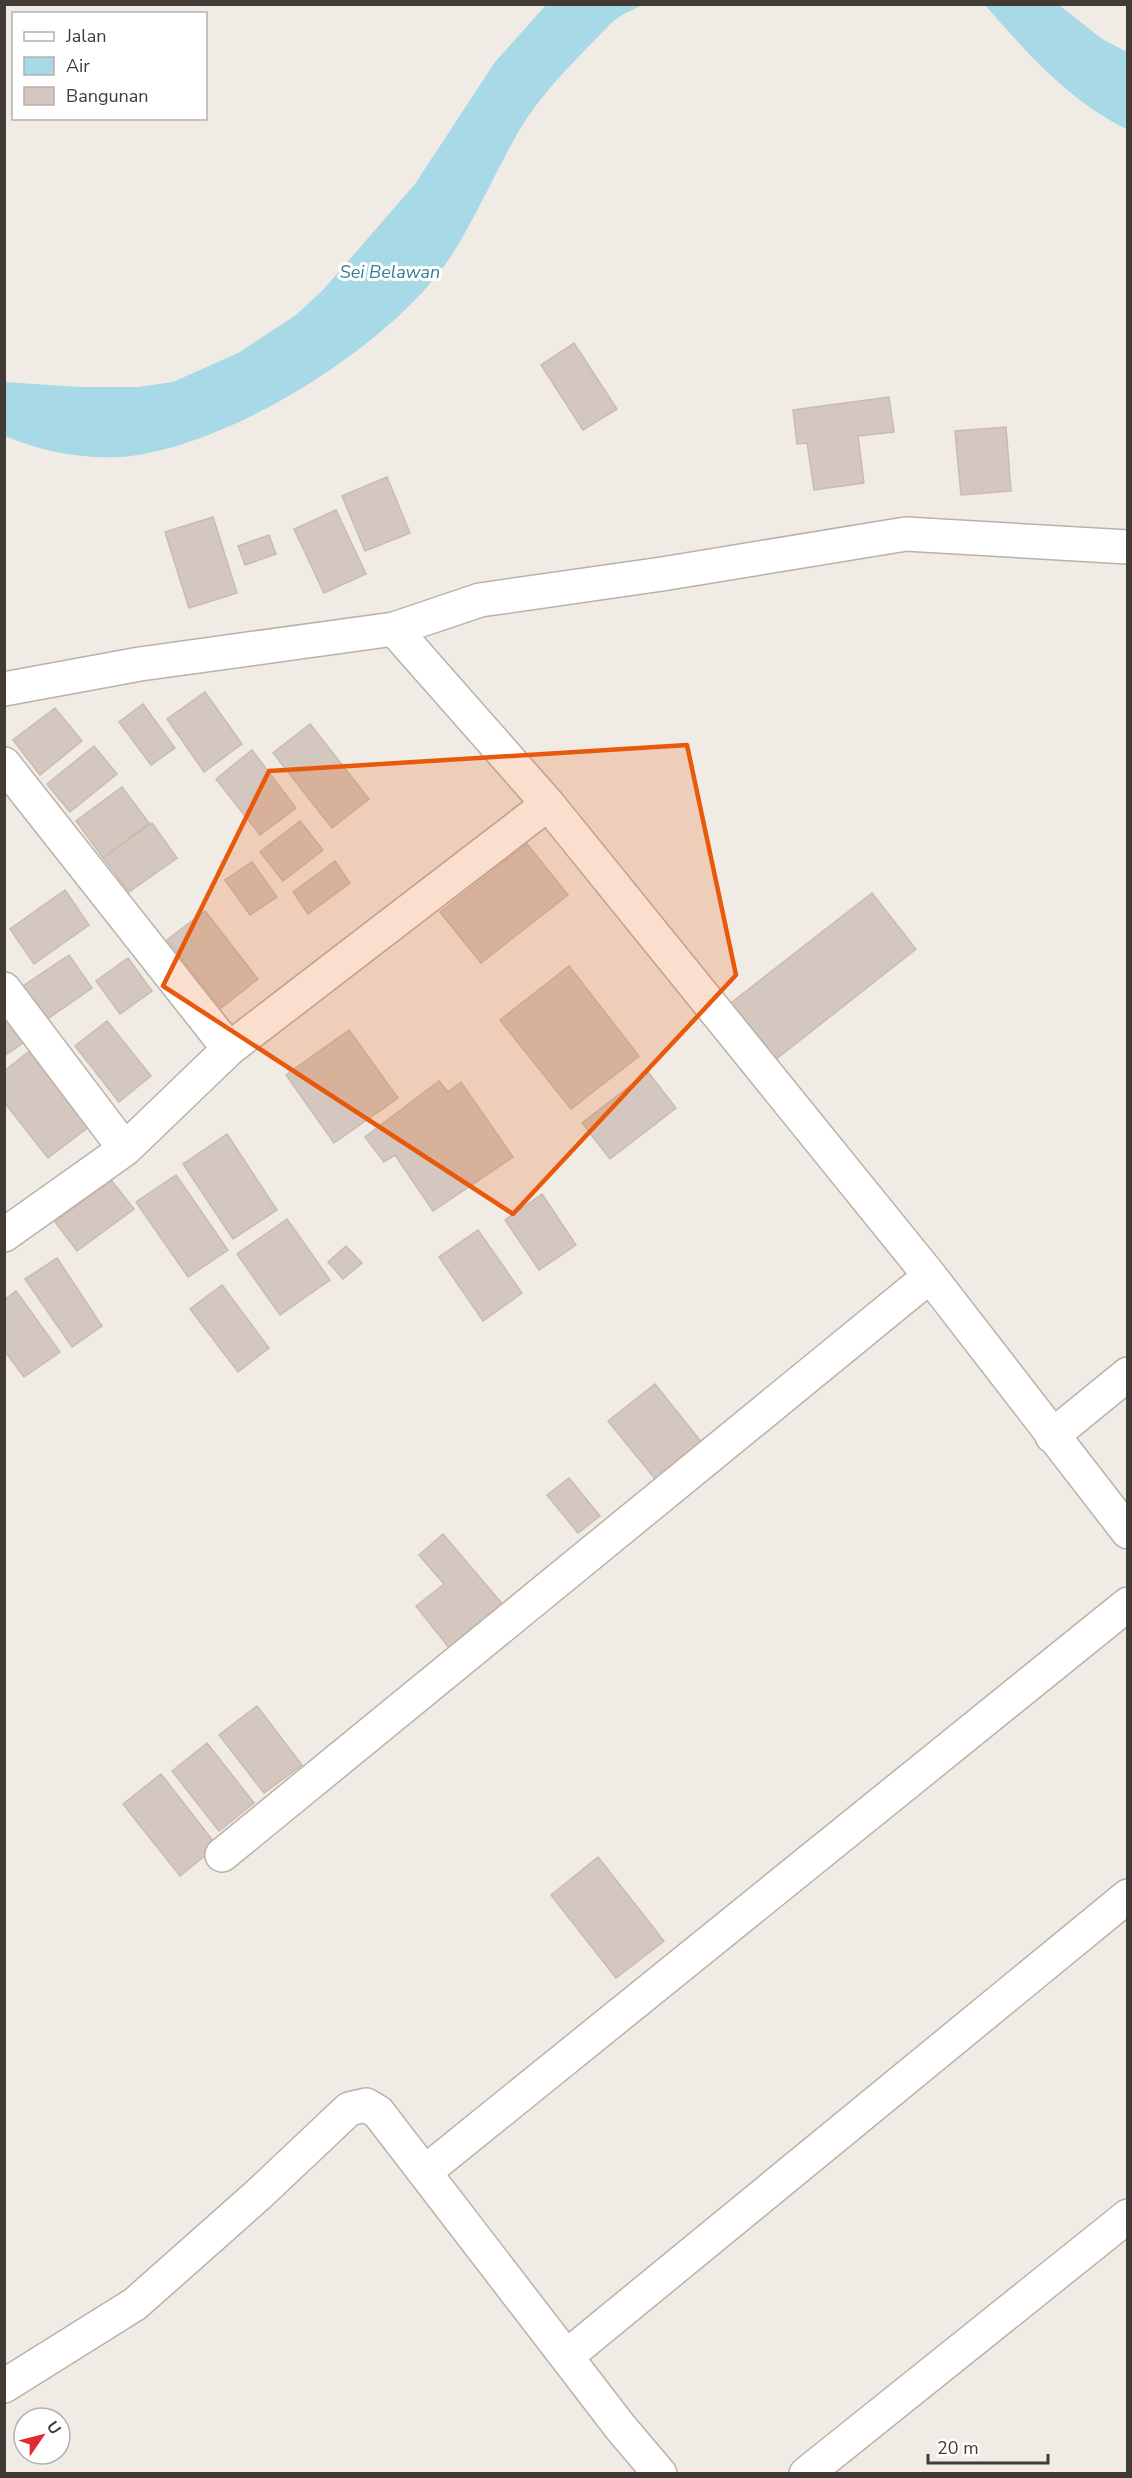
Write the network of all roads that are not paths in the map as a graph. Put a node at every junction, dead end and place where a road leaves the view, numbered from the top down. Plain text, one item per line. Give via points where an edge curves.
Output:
1 (1128, 547) edge
2 (394, 629) junction
3 (4, 689) edge
4 (4, 764) edge
5 (548, 804) junction
6 (4, 989) edge
7 (229, 1048) junction
8 (125, 1149) junction
9 (4, 1235) edge
10 (930, 1276) junction
11 (1128, 1374) edge
12 (1052, 1436) junction
13 (1128, 1532) edge
14 (1128, 1604) edge
15 (222, 1855) dead end
16 (1128, 1896) edge
17 (425, 2172) junction
18 (1128, 2216) edge
19 (567, 2356) junction
20 (4, 2386) edge
21 (660, 2474) edge
22 (806, 2474) edge

1 - 2 street via 906,534 480,600
2 - 3 street via 140,664
2 - 5 street
4 - 7 street
5 - 7 street
5 - 10 street
6 - 8 street
7 - 8 street
8 - 9 street
10 - 12 street
10 - 15 street
11 - 12 street
12 - 13 street
14 - 17 street
16 - 19 street
17 - 19 street
17 - 20 street via 378,2112 366,2105 349,2109 135,2304
18 - 22 street
19 - 21 street

